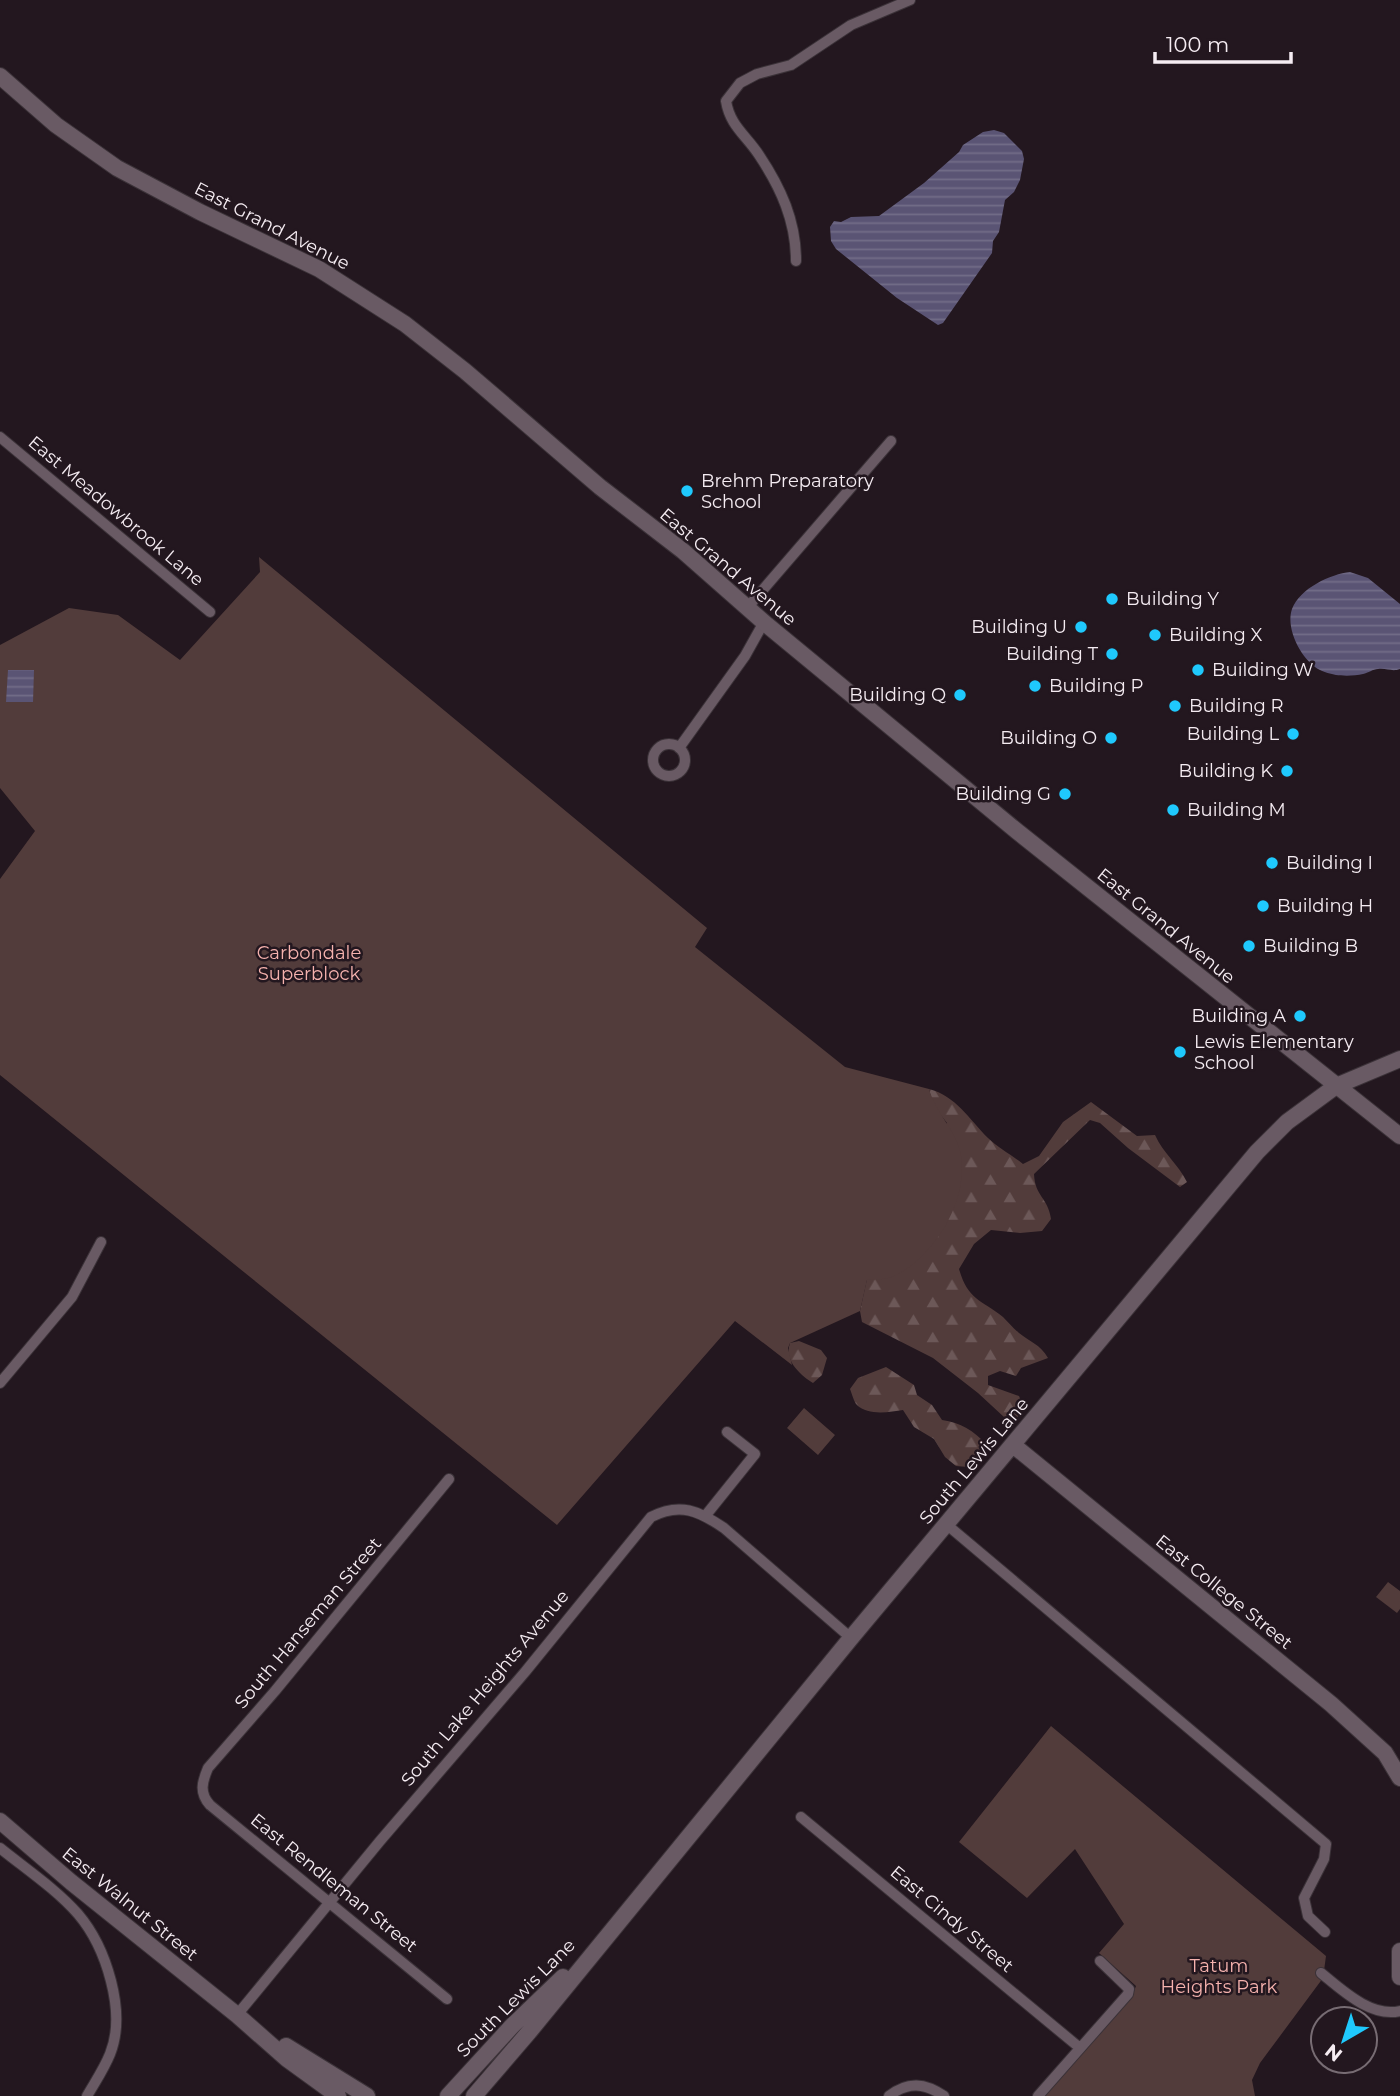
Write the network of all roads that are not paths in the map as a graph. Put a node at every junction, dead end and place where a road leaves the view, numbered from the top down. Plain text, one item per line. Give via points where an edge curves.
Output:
1 (910, 0) edge
2 (0, 76) edge
3 (796, 261) dead end
4 (0, 437) edge
5 (891, 441) dead end
6 (748, 607) junction
7 (210, 612) dead end
8 (764, 622) junction
9 (679, 748) dead end
10 (1400, 1059) edge
11 (1336, 1086) junction
12 (1400, 1136) edge
13 (101, 1242) dead end
14 (0, 1383) edge
15 (727, 1432) dead end
16 (1013, 1445) junction
17 (449, 1479) dead end
18 (706, 1515) junction
19 (946, 1524) junction
20 (851, 1638) junction
21 (1400, 1778) edge
22 (202, 1792) joint
23 (801, 1817) dead end
24 (0, 1821) edge
25 (0, 1848) edge
26 (330, 1901) junction
27 (613, 1929) junction
28 (1325, 1932) dead end
29 (1400, 1951) edge
30 (1100, 1961) dead end
31 (1321, 1973) dead end
32 (1400, 1977) edge
33 (447, 1998) dead end
34 (1400, 2011) edge
35 (237, 2015) junction
36 (1080, 2048) junction
37 (87, 2096) edge
38 (338, 2096) edge
39 (367, 2096) edge
40 (448, 2096) edge
41 (474, 2096) edge
42 (889, 2096) edge
43 (944, 2096) edge
44 (1038, 2096) edge

1 - 3 street via 851,25 791,65 740,83 726,101 729,116 759,155 789,208
2 - 6 street, East Grand Avenue via 56,125 117,168 319,269 405,324
4 - 7 street, East Meadowbrook Lane
5 - 6 street
6 - 8 street, East Grand Avenue
8 - 9 street
8 - 11 street, East Grand Avenue
10 - 11 street, South Lewis Lane
11 - 12 street, East Grand Avenue
11 - 16 street, South Lewis Lane via 1287,1122 1257,1152
13 - 14 street via 72,1297
15 - 18 street via 755,1454
16 - 19 street, South Lewis Lane
16 - 21 street, East College Street via 1331,1704 1385,1753
17 - 22 street, South Hanseman Street via 208,1768
18 - 20 street
18 - 26 street, South Lake Heights Avenue via 679,1507 651,1517
19 - 20 street, South Lewis Lane
19 - 28 street via 1326,1844 1324,1859 1304,1898 1308,1916
20 - 27 street, South Lewis Lane
22 - 26 street, East Rendleman Street via 210,1805
23 - 36 street, East Cindy Street
24 - 35 street, East Walnut Street
25 - 37 street via 76,1912 105,1959 116,2028 111,2052
26 - 33 street, East Rendleman Street
26 - 35 street, South Lake Heights Avenue
27 - 40 street, South Lewis Lane via 512,2026
27 - 41 street, South Lewis Lane
29 - 32 street
30 - 36 street via 1129,1989 1128,1994
31 - 34 street via 1378,2012
35 - 38 street, East Walnut Street
35 - 39 street, East Walnut Street
36 - 44 street
42 - 43 street via 919,2084

